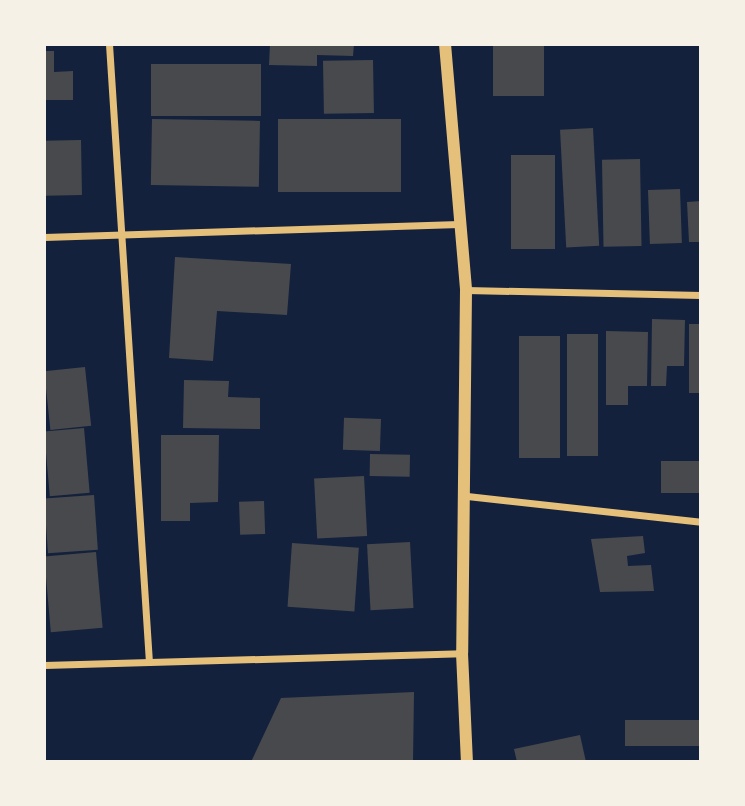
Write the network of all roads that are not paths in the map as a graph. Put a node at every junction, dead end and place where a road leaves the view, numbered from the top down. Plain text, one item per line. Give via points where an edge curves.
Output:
1 (109, 44) edge
2 (445, 44) edge
3 (459, 224) junction
4 (44, 237) edge
5 (121, 238) junction
6 (466, 290) junction
7 (701, 295) edge
8 (467, 496) junction
9 (701, 522) edge
10 (462, 653) junction
11 (149, 662) junction
12 (44, 666) edge
13 (467, 762) edge

1 - 5 street
2 - 3 street
3 - 5 street
3 - 6 street
4 - 5 street
5 - 11 street
6 - 7 street
6 - 8 street
8 - 9 street
8 - 10 street
10 - 11 street
10 - 13 street
11 - 12 street

